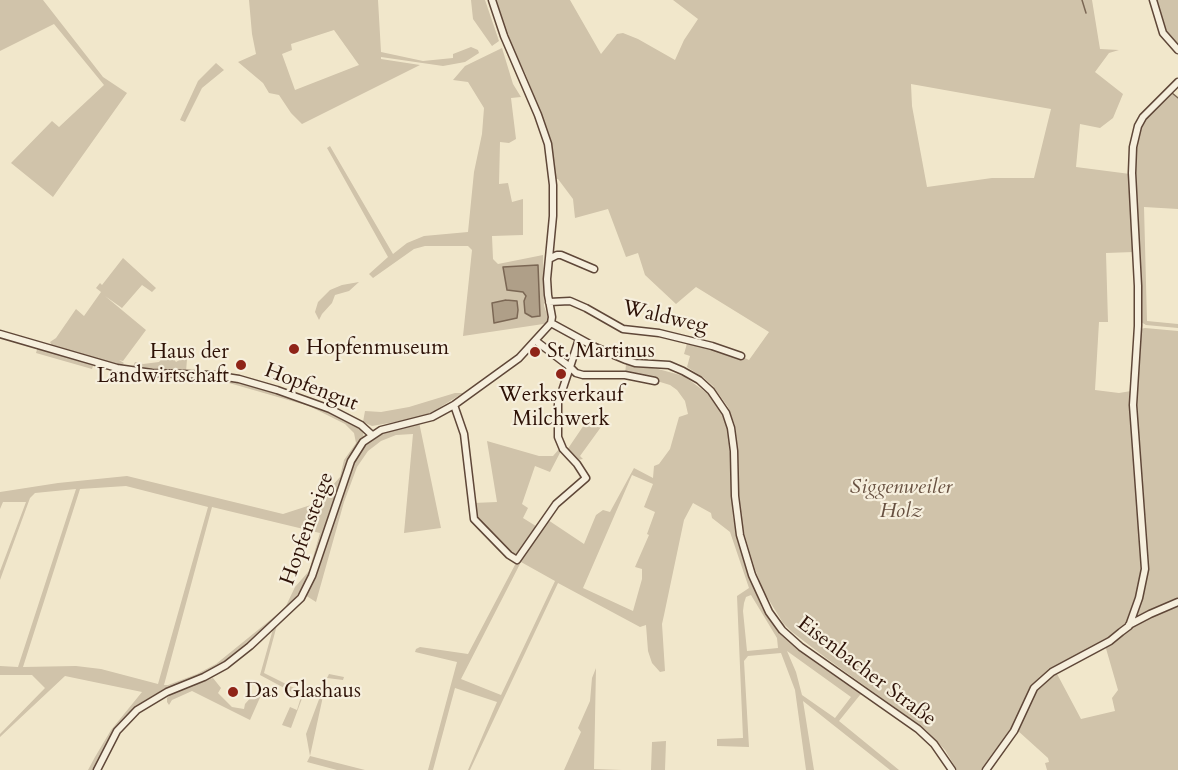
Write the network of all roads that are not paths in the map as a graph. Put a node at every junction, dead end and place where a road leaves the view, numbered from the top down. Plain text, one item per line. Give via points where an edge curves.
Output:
1 (492, 0) edge
2 (1153, 0) edge
3 (1178, 51) edge
4 (1178, 82) edge
5 (549, 258) junction
6 (594, 269) dead end
7 (549, 302) junction
8 (551, 323) junction
9 (0, 334) edge
10 (579, 339) junction
11 (536, 341) junction
12 (741, 356) dead end
13 (570, 367) junction
14 (655, 381) dead end
15 (454, 405) junction
16 (372, 435) junction
17 (1178, 602) edge
18 (1129, 626) junction
19 (97, 770) edge
20 (952, 770) edge
21 (986, 770) edge

1 - 5 street via 548,144 553,202
2 - 3 street via 1163,33
4 - 18 street via 1143,117 1133,147 1138,296 1133,405 1145,569
5 - 6 street via 561,255
5 - 7 street
7 - 8 street
7 - 12 street, Waldweg via 570,301 622,329 659,333
8 - 10 street, Eisenbacher Straße
8 - 11 street
9 - 16 street, Hopfengut via 127,369 239,379 330,409
10 - 13 street
10 - 20 street, Eisenbacher Straße via 631,362 663,364 683,371 711,391 731,428 740,535 769,612 795,642 918,729
11 - 13 street
11 - 15 street via 507,368
13 - 14 street via 583,375 625,375
13 - 15 street via 558,404 558,437 586,478 556,504 517,560 474,519 464,434
15 - 16 street via 432,417
16 - 19 street, Hopfensteige via 351,461 301,598 226,665 137,710 117,731
17 - 18 street
18 - 21 street via 1039,683 1014,730

